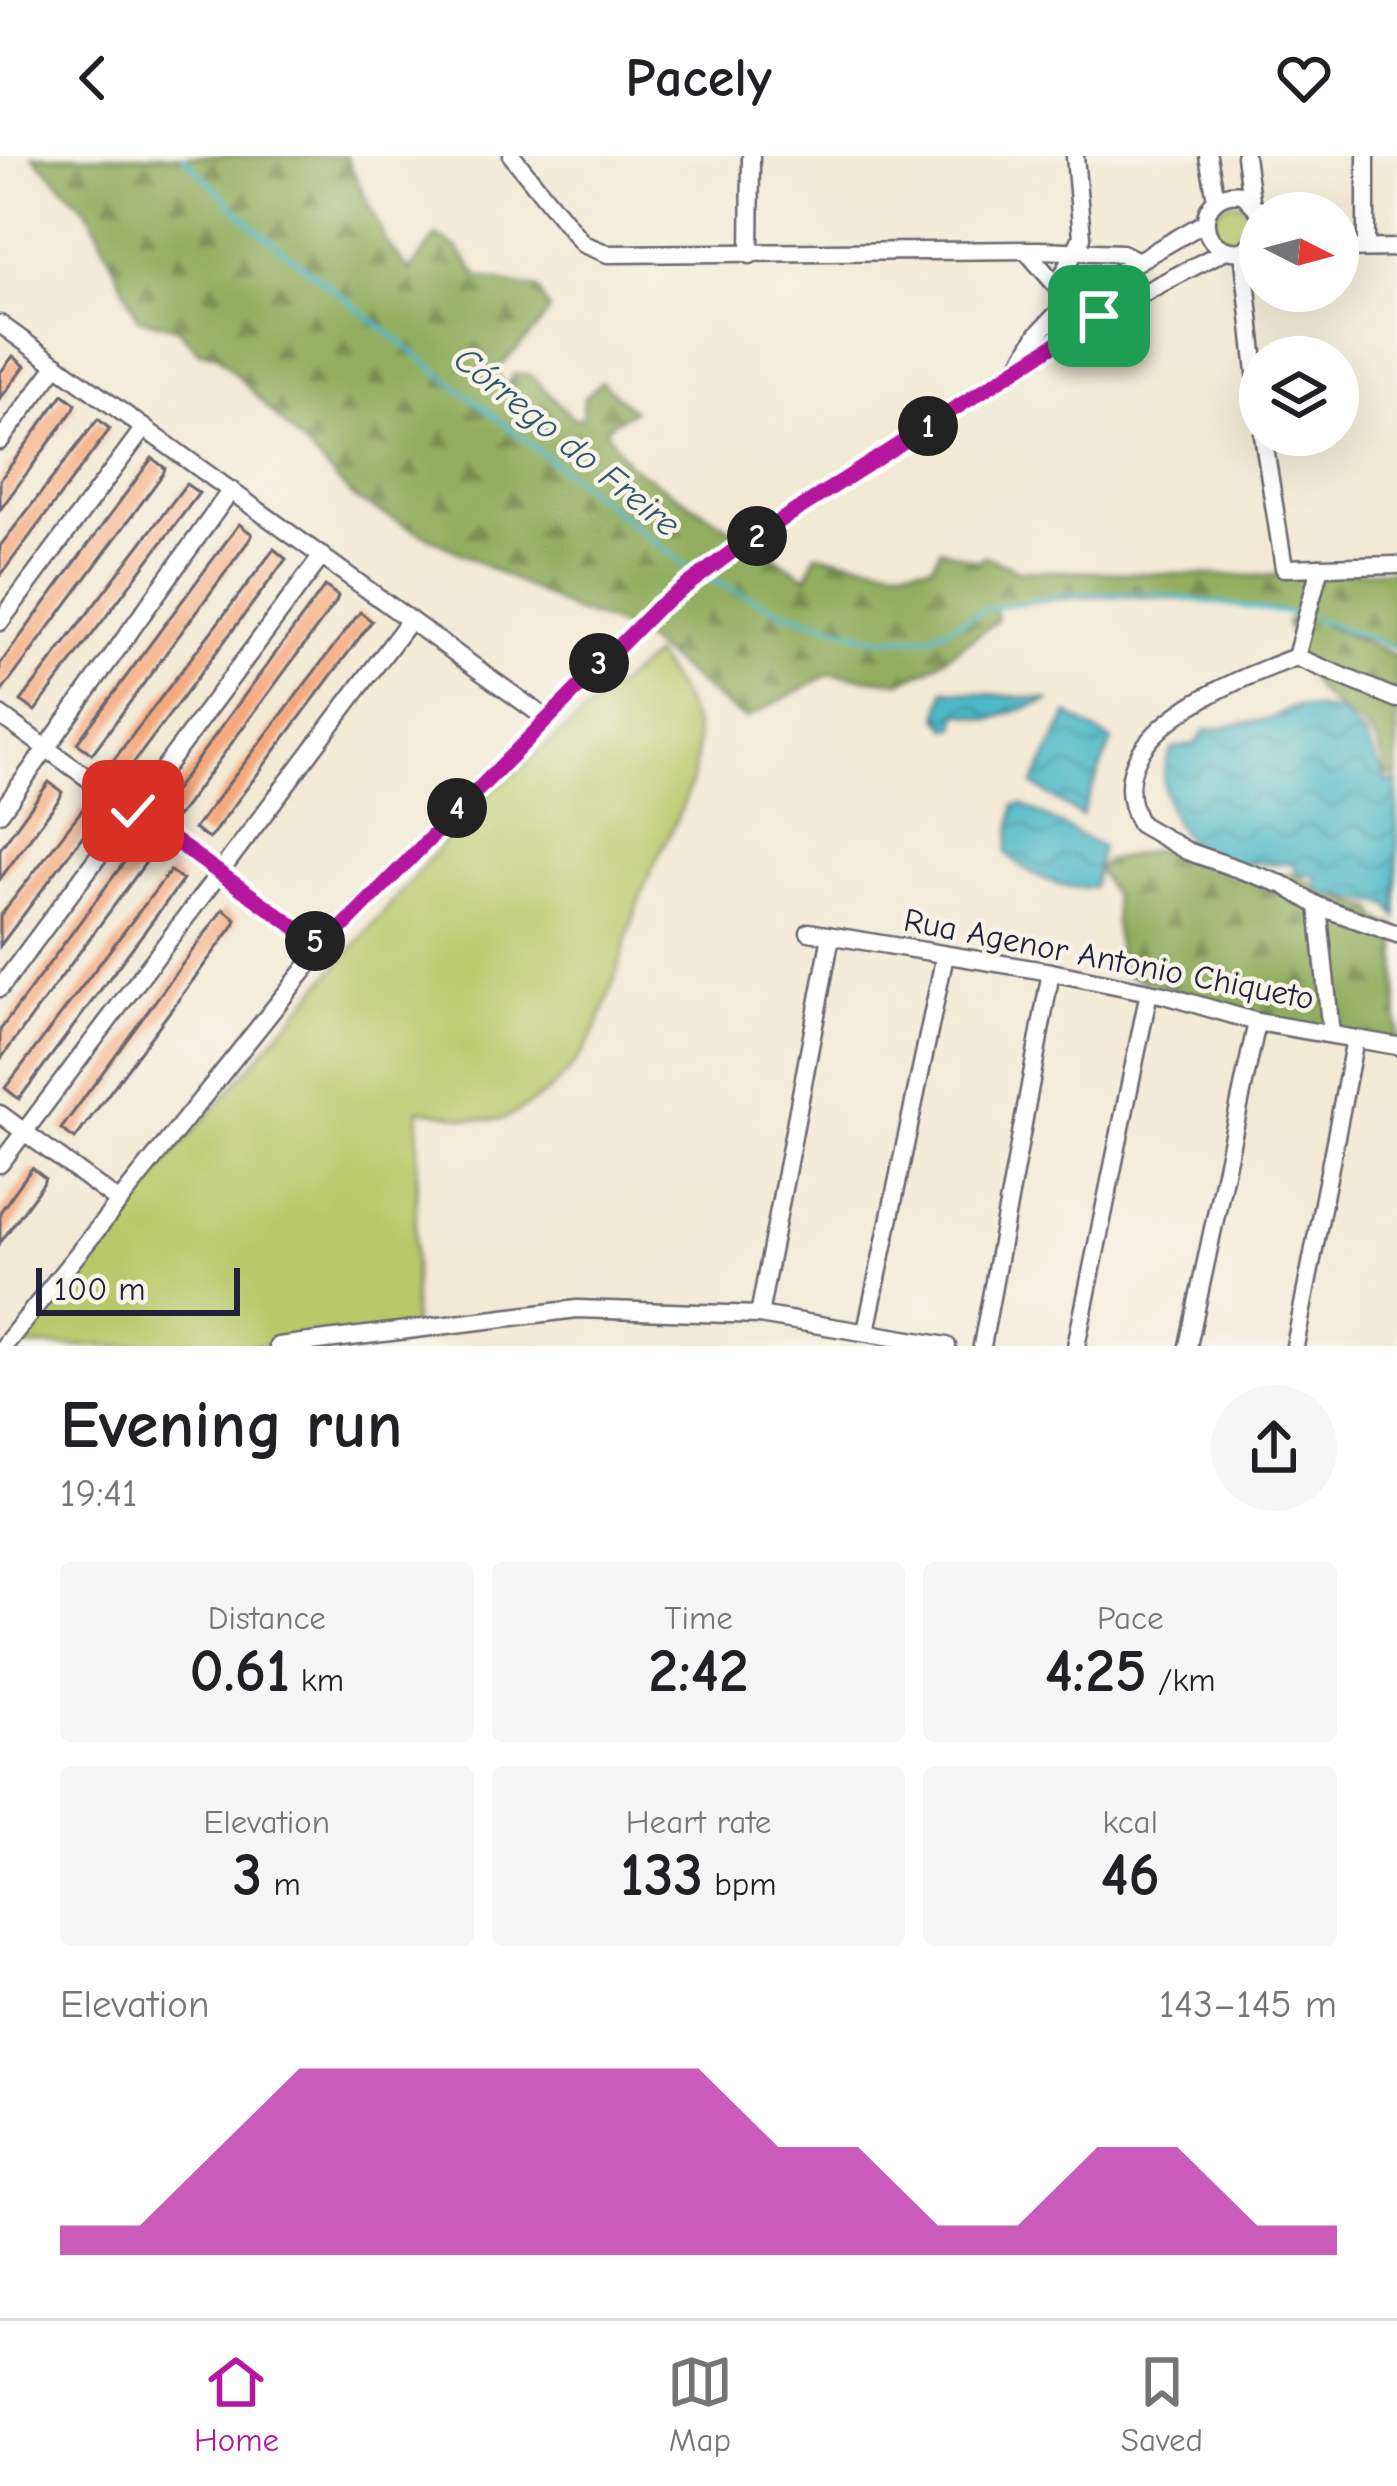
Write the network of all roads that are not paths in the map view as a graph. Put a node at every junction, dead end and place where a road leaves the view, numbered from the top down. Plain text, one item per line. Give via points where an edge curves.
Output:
1 (512, 156) edge
2 (751, 156) edge
3 (1076, 156) edge
4 (1208, 156) edge
5 (1246, 156) edge
6 (1366, 156) edge
7 (1253, 192) edge
8 (1239, 196) edge
9 (1216, 199) junction
10 (1204, 223) junction
11 (1239, 243) edge
12 (1359, 248) edge
13 (1366, 248) junction
14 (1397, 248) edge
15 (1239, 249) edge
16 (1078, 251) junction
17 (1029, 254) junction
18 (750, 255) junction
19 (1136, 260) junction
20 (1064, 293) junction
21 (1099, 316) junction
22 (0, 324) edge
23 (57, 365) junction
24 (1018, 368) junction
25 (144, 428) junction
26 (0, 441) edge
27 (1266, 456) edge
28 (231, 490) junction
29 (322, 556) junction
30 (1397, 565) edge
31 (1320, 567) junction
32 (410, 620) junction
33 (0, 622) edge
34 (1296, 657) junction
35 (1397, 699) edge
36 (0, 715) edge
37 (544, 717) junction
38 (48, 749) junction
39 (133, 811) junction
40 (0, 813) edge
41 (219, 872) junction
42 (1318, 906) junction
43 (809, 932) dead end
44 (1397, 934) edge
45 (831, 936) junction
46 (323, 947) junction
47 (945, 955) junction
48 (1051, 972) junction
49 (0, 988) edge
50 (1149, 992) junction
51 (1257, 1022) junction
52 (1330, 1034) junction
53 (1355, 1039) junction
54 (1397, 1046) edge
55 (0, 1114) edge
56 (22, 1130) junction
57 (0, 1164) edge
58 (118, 1201) junction
59 (759, 1315) junction
60 (866, 1331) junction
61 (4, 1346) edge
62 (278, 1346) edge
63 (947, 1346) edge
64 (982, 1346) edge
65 (1076, 1346) edge
66 (1188, 1346) edge
67 (1295, 1346) edge

1 - 18 street via 597,251
2 - 18 street
3 - 16 street
4 - 9 street
5 - 7 street
6 - 13 street
8 - 9 street
9 - 10 street
10 - 11 street via 1210,240
10 - 19 street
12 - 13 street
13 - 14 street
15 - 21 street
16 - 17 street
16 - 19 street
16 - 20 street
17 - 18 street
17 - 20 street
19 - 20 street
20 - 21 street
20 - 24 street
21 - 24 street
22 - 23 street
23 - 25 street
23 - 26 street
24 - 37 street via 733,551 658,607
25 - 28 street
25 - 33 street
27 - 31 street via 1284,568
28 - 29 street
28 - 38 street
29 - 32 street
29 - 39 street
30 - 31 street
31 - 34 street
32 - 37 street
32 - 41 street
34 - 35 street
34 - 42 street via 1174,713 1129,784 1140,824 1162,839
36 - 38 street
37 - 46 street
38 - 39 street
38 - 40 street
39 - 41 street
39 - 49 street
41 - 46 street
41 - 56 street
42 - 44 street
42 - 52 street
43 - 45 street, Rua Agenor Antonio Chiqueto
45 - 47 street, Rua Agenor Antonio Chiqueto
45 - 59 street
46 - 58 street
47 - 48 street, Rua Agenor Antonio Chiqueto
47 - 60 street
48 - 50 street, Rua Agenor Antonio Chiqueto
48 - 64 street
50 - 51 street, Rua Agenor Antonio Chiqueto
50 - 65 street
51 - 52 street, Rua Agenor Antonio Chiqueto
51 - 66 street
52 - 53 street, Rua Agenor Antonio Chiqueto
53 - 54 street, Rua Agenor Antonio Chiqueto
53 - 67 street
55 - 56 street
56 - 57 street
56 - 58 street
58 - 61 street
59 - 60 street
59 - 62 street via 578,1309
60 - 63 street

